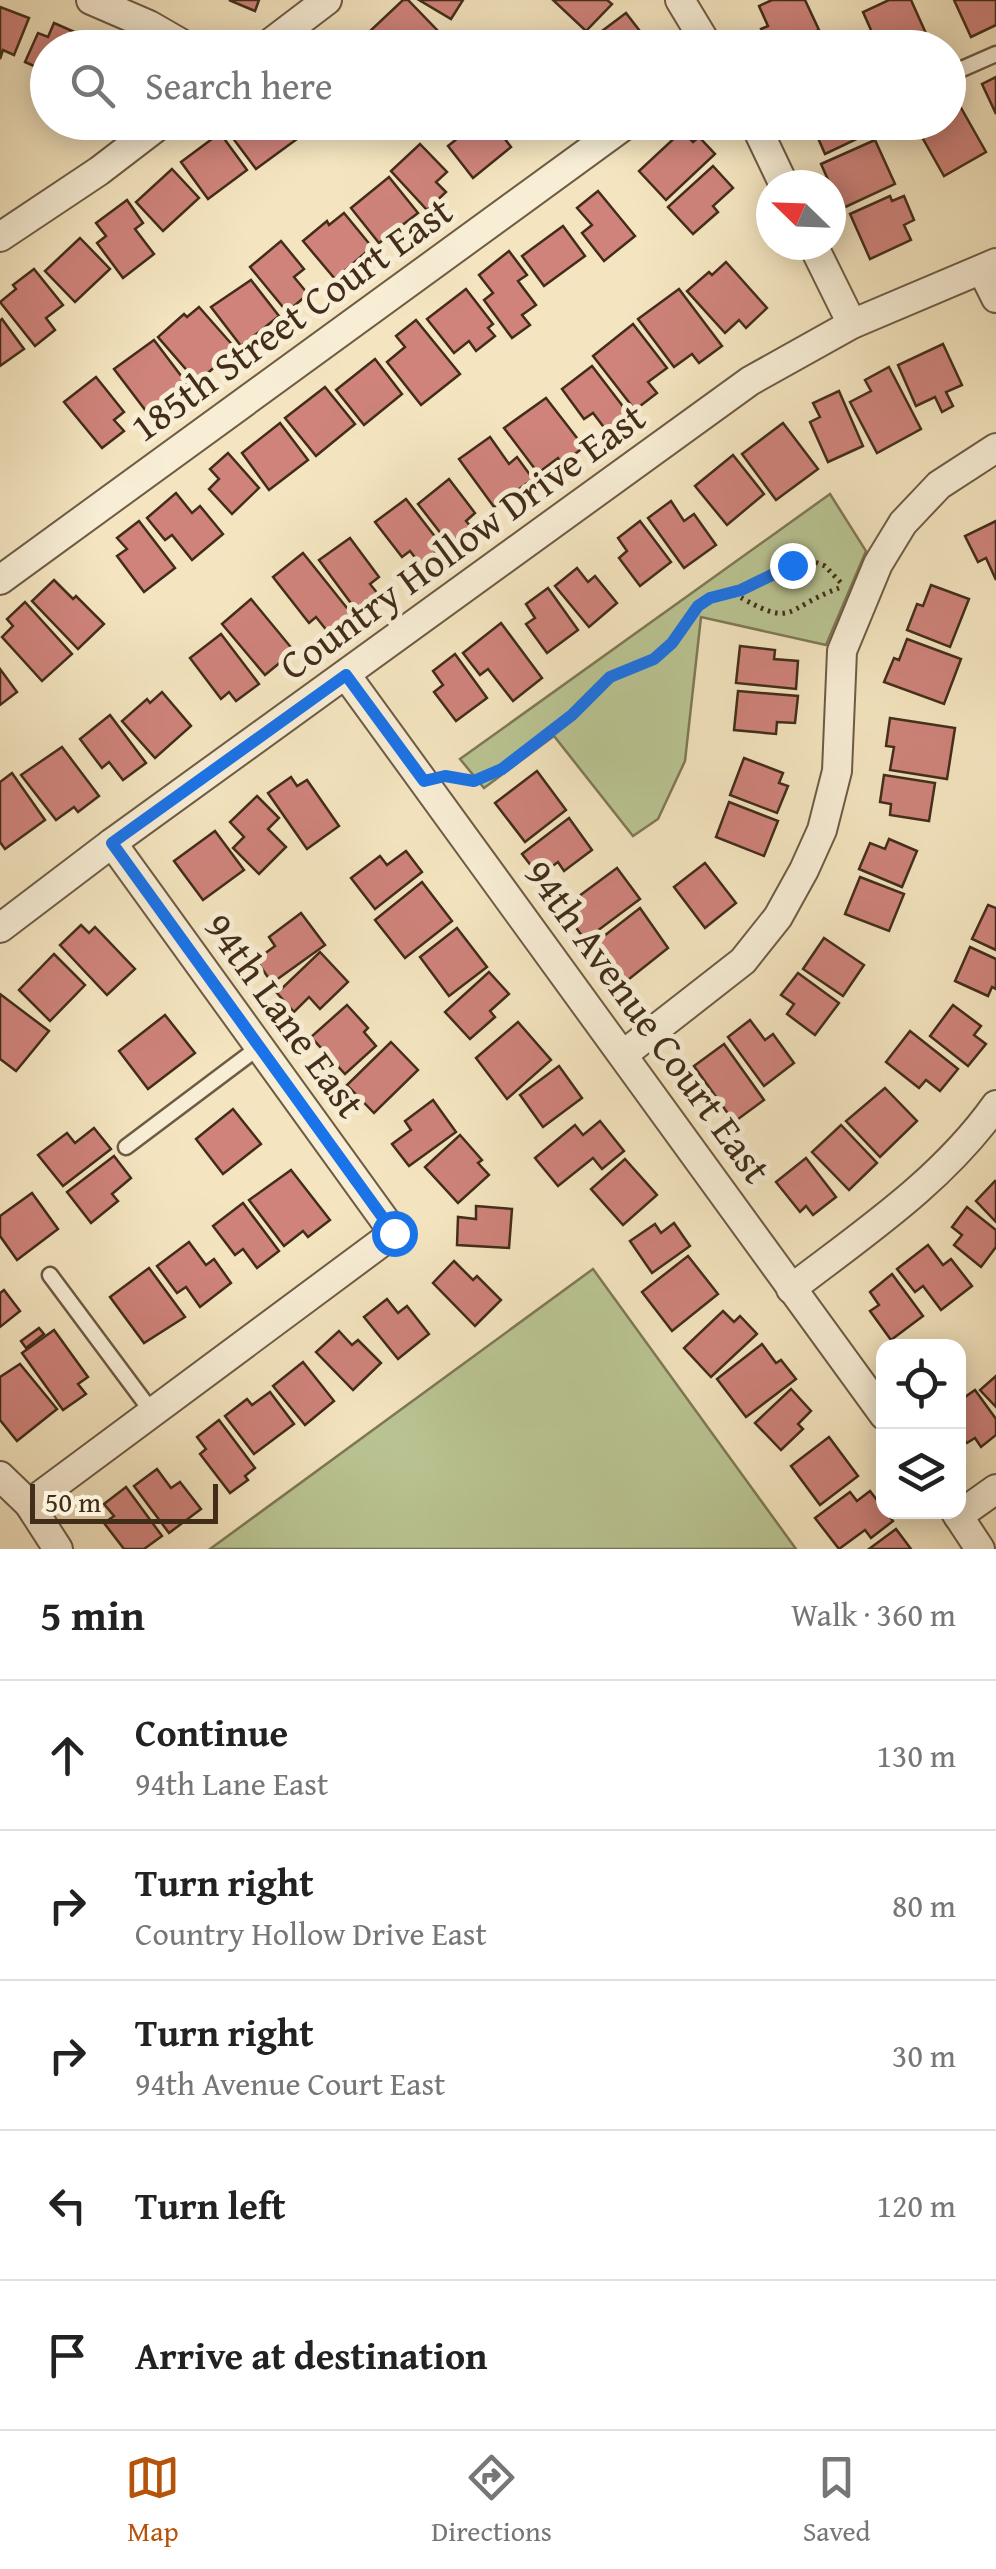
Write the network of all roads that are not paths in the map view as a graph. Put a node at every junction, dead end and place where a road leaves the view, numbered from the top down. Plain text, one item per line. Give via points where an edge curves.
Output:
1 (91, 0) edge
2 (327, 0) edge
3 (680, 0) edge
4 (158, 30) edge
5 (288, 30) edge
6 (698, 30) edge
7 (996, 54) edge
8 (966, 68) edge
9 (139, 140) edge
10 (604, 140) edge
11 (763, 140) edge
12 (777, 170) edge
13 (0, 237) edge
14 (820, 260) edge
15 (989, 266) edge
16 (996, 298) edge
17 (852, 324) junction
18 (996, 448) edge
19 (0, 580) edge
20 (346, 675) junction
21 (112, 843) junction
22 (0, 928) edge
23 (259, 1047) junction
24 (624, 1054) junction
25 (996, 1105) edge
26 (126, 1147) dead end
27 (50, 1275) dead end
28 (791, 1289) junction
29 (876, 1403) edge
30 (152, 1412) junction
31 (0, 1476) edge
32 (996, 1489) edge
33 (29, 1504) junction
34 (966, 1508) edge
35 (959, 1519) edge
36 (58, 1549) edge
37 (980, 1549) edge

1 - 4 street
2 - 5 street
3 - 6 street
7 - 8 lane
9 - 13 street
10 - 19 street, 185th Street Court East
11 - 12 street
14 - 17 street
15 - 16 street
15 - 17 street, Country Hollow Drive East
17 - 20 street, Country Hollow Drive East via 750,381
18 - 24 street via 940,485 878,564 842,651 837,771 822,830 778,917 743,961
20 - 21 street, Country Hollow Drive East
20 - 24 street, 94th Avenue Court East
21 - 22 street, Country Hollow Drive East
21 - 23 street, 94th Lane East
23 - 26 lane
23 - 30 street, 94th Lane East via 394,1233
24 - 28 street, 94th Avenue Court East
25 - 28 street via 920,1191
27 - 30 lane
28 - 29 street, 94th Avenue Court East
30 - 33 street
31 - 33 street
32 - 34 street
33 - 36 street
35 - 37 street

